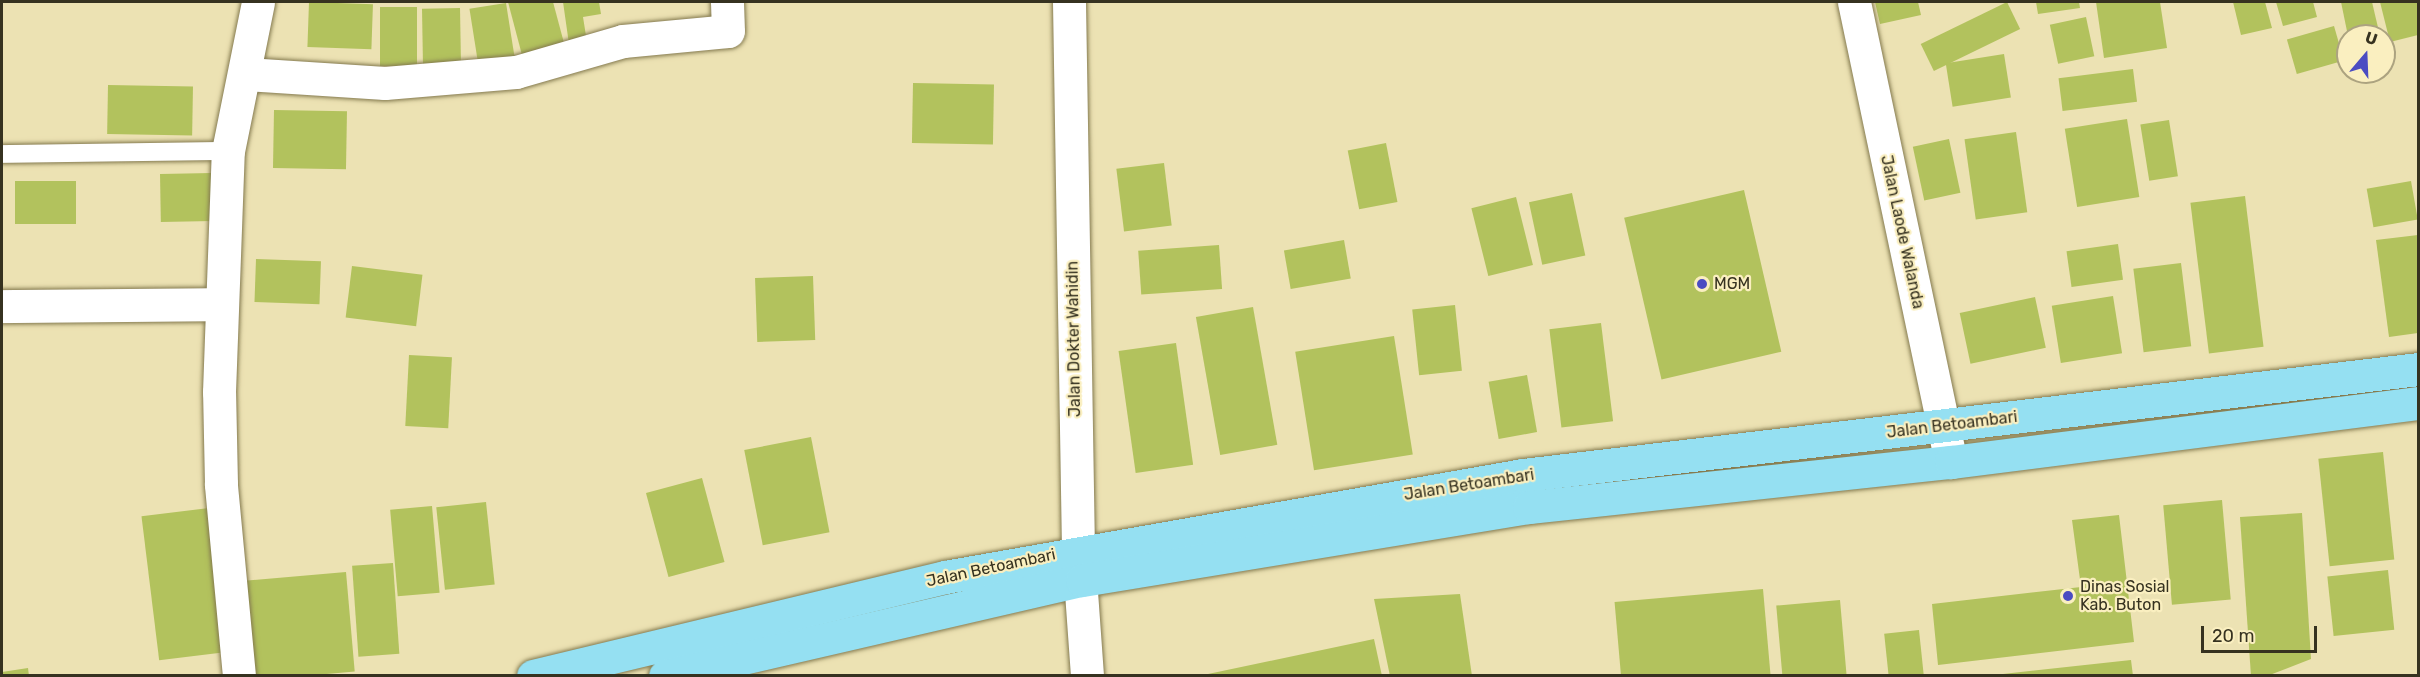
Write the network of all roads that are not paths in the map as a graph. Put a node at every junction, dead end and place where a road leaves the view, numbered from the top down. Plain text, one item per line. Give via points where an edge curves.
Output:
1 (258, 2) edge
2 (727, 2) edge
3 (1069, 2) edge
4 (1854, 2) edge
5 (246, 74) junction
6 (228, 151) junction
7 (2, 154) edge
8 (222, 304) junction
9 (2, 306) edge
10 (2418, 369) edge
11 (2418, 403) edge
12 (1942, 426) junction
13 (1951, 462) junction
14 (1080, 565) junction
15 (239, 675) edge
16 (533, 675) edge
17 (665, 675) edge
18 (1087, 675) edge

1 - 5 street
2 - 5 street via 728,31 623,41 516,72 385,82
3 - 14 street, Jalan Dokter Wahidin
4 - 12 street, Jalan Laode Walanda
5 - 6 street
6 - 7 lane
6 - 8 street
8 - 9 street
8 - 15 street via 221,484
10 - 12 main road, Jalan Betoambari
11 - 13 main road, Jalan Betoambari
12 - 13 street, Jalan Laode Walanda
12 - 14 main road, Jalan Betoambari via 1523,475
13 - 14 main road, Jalan Betoambari via 1529,507
14 - 16 main road, Jalan Betoambari via 945,577
14 - 17 main road, Jalan Betoambari
14 - 18 street, Jalan Dokter Wahidin

